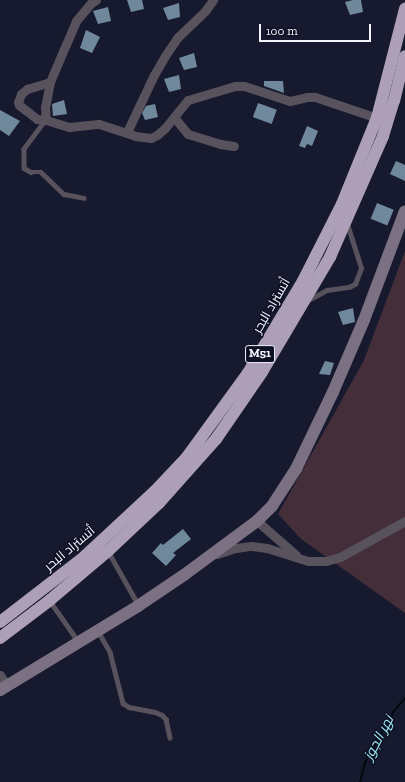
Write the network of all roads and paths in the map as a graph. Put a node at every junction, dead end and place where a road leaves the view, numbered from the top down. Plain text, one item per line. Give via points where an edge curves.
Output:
1 (96, 0) edge
2 (213, 0) edge
3 (405, 9) edge
4 (405, 56) edge
5 (50, 82) junction
6 (174, 117) junction
7 (377, 118) junction
8 (46, 120) junction
9 (127, 132) junction
10 (234, 146) dead end
11 (84, 198) dead end
12 (405, 211) edge
13 (346, 223) junction
14 (299, 311) junction
15 (257, 521) junction
16 (405, 521) edge
17 (108, 551) junction
18 (210, 556) junction
19 (301, 559) junction
20 (50, 600) junction
21 (138, 606) junction
22 (0, 622) edge
23 (98, 631) junction
24 (0, 638) edge
25 (79, 642) junction
26 (0, 675) edge
27 (4, 688) edge
28 (170, 738) dead end

1 - 5 street via 76,21
2 - 9 street via 177,38 165,56
3 - 7 highway, أتستراد البحر / M51
4 - 13 highway, أتستراد البحر / M51 via 384,136
5 - 8 street via 45,107
5 - 8 street via 27,90 21,94 18,102 37,119
6 - 7 street via 188,100 235,86 244,86 290,101 307,96 314,97
6 - 9 street via 151,138
6 - 10 street via 188,134
7 - 22 highway, أتستراد البحر / M51 via 342,204 296,293 248,373 187,457 89,553
8 - 9 street via 69,127 99,124
8 - 11 lane via 24,149 24,168 31,172 41,172 64,194
12 - 15 street via 334,392 291,478 272,506
13 - 14 highway, أتستراد البحر / M51
13 - 14 lane via 360,265 355,284 351,287 332,288 321,292
14 - 17 highway, أتستراد البحر / M51 via 262,372 216,439 164,497
15 - 18 street
15 - 19 street
16 - 19 street via 334,559
17 - 20 highway, أتستراد البحر / M51
17 - 21 lane
18 - 19 street via 251,546 267,548
18 - 21 street
20 - 24 highway, أتستراد البحر / M51
20 - 25 lane
21 - 23 street
23 - 25 street
23 - 28 lane via 114,663 123,703 129,708 162,715 166,718
25 - 27 street
26 - 27 street

